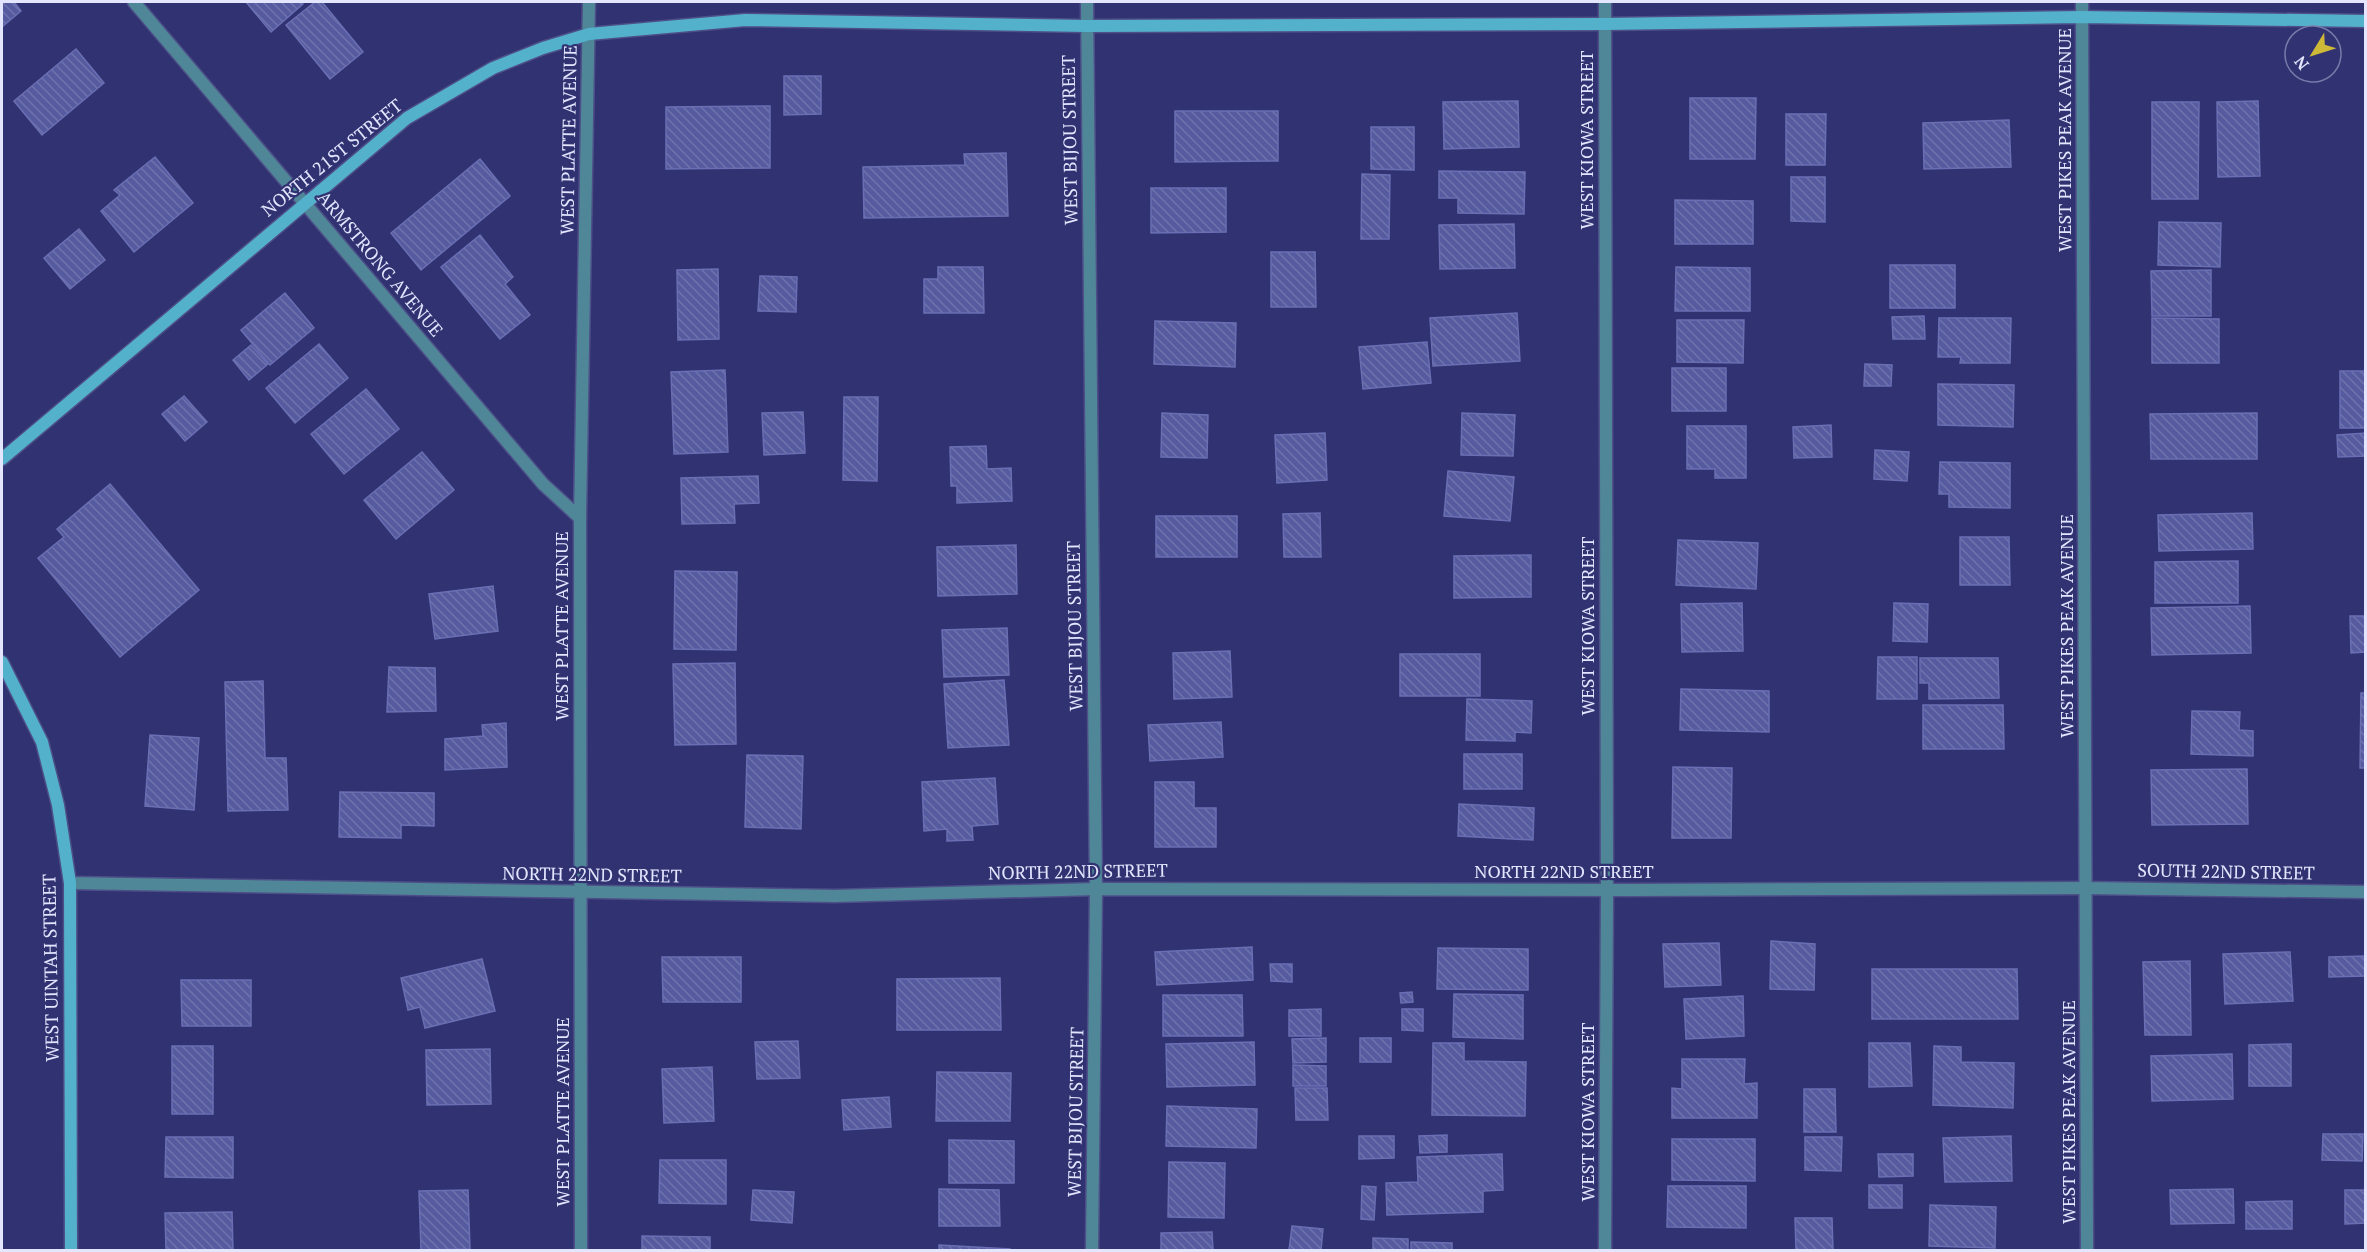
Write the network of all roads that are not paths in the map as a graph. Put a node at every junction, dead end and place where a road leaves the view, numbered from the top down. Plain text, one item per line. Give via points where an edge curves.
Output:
1 (134, 2) edge
2 (589, 2) edge
3 (1087, 2) edge
4 (1605, 2) edge
5 (2082, 2) edge
6 (2082, 17) junction
7 (2366, 21) edge
8 (1604, 24) junction
9 (1087, 26) junction
10 (589, 34) junction
11 (305, 203) junction
12 (2, 459) edge
13 (580, 518) junction
14 (2, 662) edge
15 (70, 884) junction
16 (2086, 888) junction
17 (1096, 889) junction
18 (1607, 890) junction
19 (2366, 892) edge
20 (581, 893) junction
21 (71, 1251) edge
22 (581, 1251) edge
23 (1092, 1251) edge
24 (1605, 1251) edge
25 (2087, 1251) edge

1 - 11 street, ARMSTRONG AVENUE
2 - 10 street, WEST PLATTE AVENUE
3 - 9 street, WEST BIJOU STREET
4 - 8 street, WEST KIOWA STREET
5 - 6 street, WEST PIKES PEAK AVENUE
6 - 7 main road, NORTH 21ST STREET
6 - 8 main road, NORTH 21ST STREET
6 - 16 street, WEST PIKES PEAK AVENUE
8 - 9 main road, NORTH 21ST STREET
8 - 18 street, WEST KIOWA STREET
9 - 10 main road, NORTH 21ST STREET via 745,20
9 - 17 street, WEST BIJOU STREET
10 - 11 main road, NORTH 21ST STREET via 494,68 417,112
10 - 13 street, WEST PLATTE AVENUE
11 - 12 main road, NORTH 21ST STREET
11 - 13 street, ARMSTRONG AVENUE via 543,484
13 - 20 street, WEST PLATTE AVENUE
14 - 15 main road, WEST UINTAH STREET via 42,742 58,805
15 - 20 street, NORTH 22ND STREET
15 - 21 main road, WEST UINTAH STREET
16 - 18 street, NORTH 22ND STREET
16 - 19 street, SOUTH 22ND STREET
16 - 25 street, WEST PIKES PEAK AVENUE
17 - 18 street, NORTH 22ND STREET
17 - 20 street, NORTH 22ND STREET via 835,896
17 - 23 street, WEST BIJOU STREET
18 - 24 street, WEST KIOWA STREET
20 - 22 street, WEST PLATTE AVENUE

